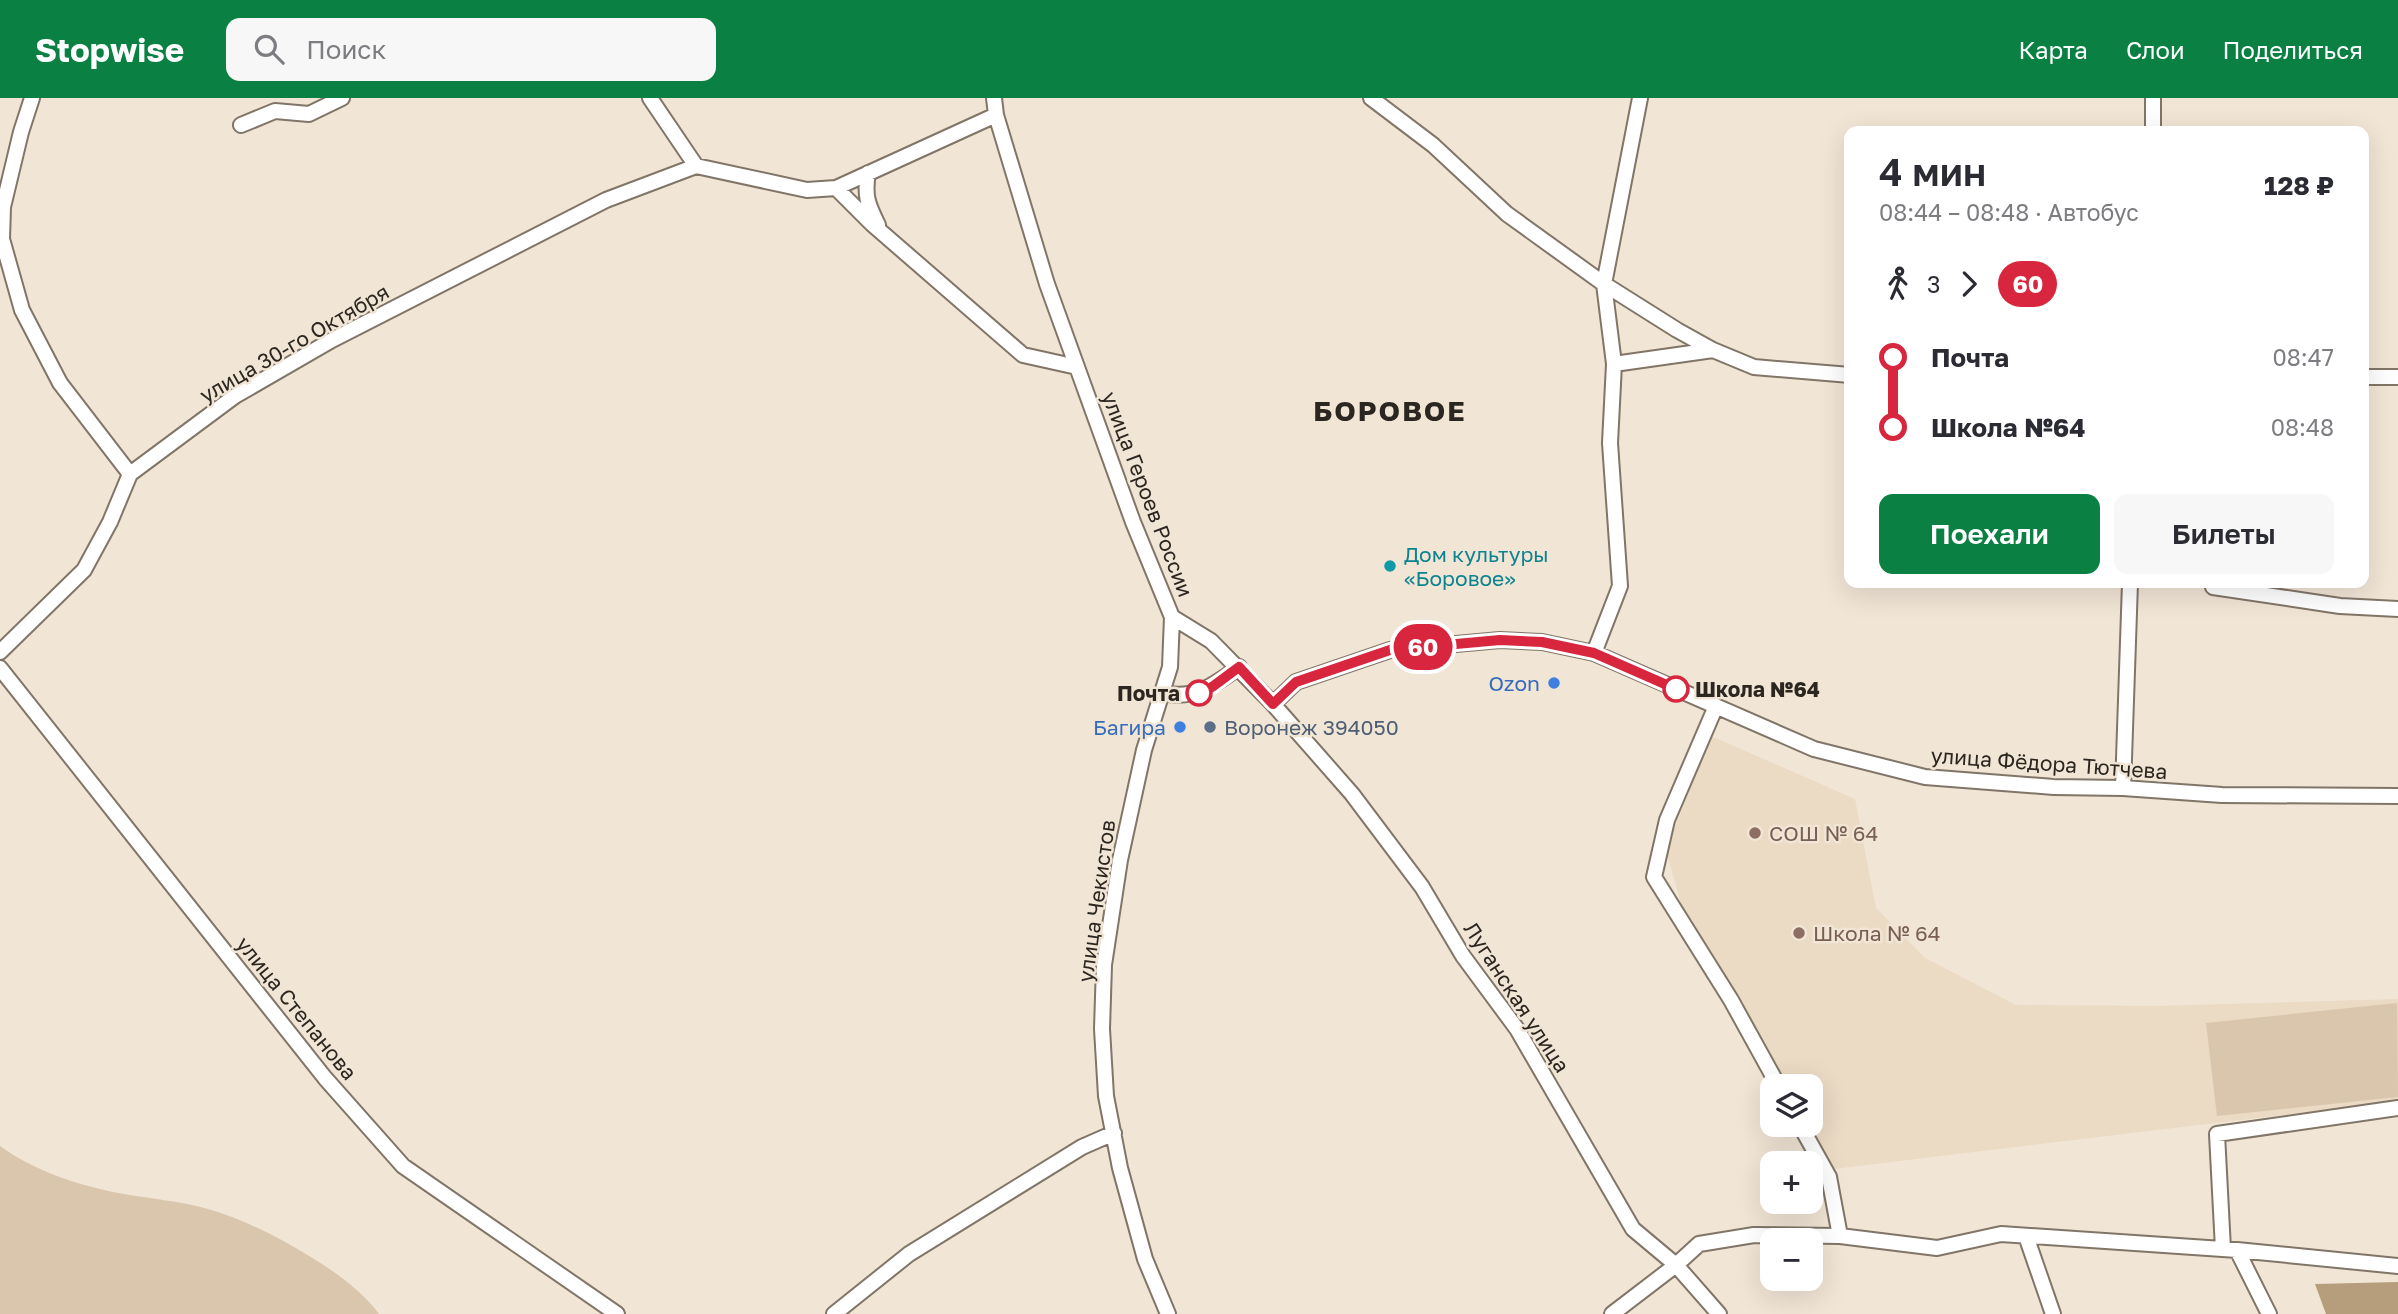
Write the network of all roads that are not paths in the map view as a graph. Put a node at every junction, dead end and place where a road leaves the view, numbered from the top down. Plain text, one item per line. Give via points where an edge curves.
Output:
1 (32, 98) edge
2 (342, 98) edge
3 (650, 98) edge
4 (994, 98) edge
5 (1371, 98) edge
6 (1640, 98) edge
7 (2152, 98) edge
8 (996, 115) junction
9 (240, 125) dead end
10 (2153, 126) edge
11 (695, 166) junction
12 (869, 173) junction
13 (836, 188) junction
14 (882, 233) junction
15 (1604, 284) junction
16 (1713, 350) junction
17 (1614, 364) junction
18 (1077, 367) junction
19 (1844, 374) edge
20 (2369, 377) edge
21 (2398, 377) edge
22 (130, 474) junction
23 (2130, 588) edge
24 (2220, 588) edge
25 (2398, 609) edge
26 (1172, 617) junction
27 (0, 652) edge
28 (1594, 653) junction
29 (1239, 667) junction
30 (0, 668) edge
31 (1163, 693) junction
32 (1273, 704) junction
33 (1716, 706) junction
34 (2123, 788) junction
35 (2398, 796) edge
36 (1772, 1074) edge
37 (2398, 1108) edge
38 (1114, 1133) junction
39 (1807, 1137) edge
40 (1840, 1236) junction
41 (2026, 1236) junction
42 (2230, 1249) junction
43 (1676, 1265) junction
44 (2398, 1266) edge
45 (617, 1314) edge
46 (834, 1314) edge
47 (1168, 1314) edge
48 (1612, 1314) edge
49 (1719, 1314) edge
50 (2053, 1314) edge
51 (2269, 1314) edge

1 - 22 street via 3,207 2,239 22,310 60,383
2 - 9 street via 309,114 275,111
3 - 11 street
4 - 8 street, улица Героев России
5 - 15 street via 1433,145 1507,214
6 - 15 street
7 - 10 street
8 - 12 street
8 - 18 street, улица Героев России
11 - 13 street via 807,190
11 - 22 street, улица 30-го Октября via 606,200 332,340 235,396
12 - 13 street
12 - 14 street via 865,191
13 - 14 street
14 - 18 street via 1023,355
15 - 16 street
15 - 17 street
16 - 17 street
16 - 19 street via 1754,368
17 - 28 street via 1610,443 1620,586
18 - 26 street, улица Героев России
20 - 21 street
22 - 27 street via 84,570
23 - 34 street
24 - 25 street via 2340,606
26 - 29 street, улица Героев России via 1211,640
26 - 31 street, улица Чекистов via 1170,667
28 - 32 street via 1542,642 1500,640 1390,650 1296,682
28 - 33 street, улица Фёдора Тютчева
29 - 31 street via 1199,693
29 - 32 street, улица Героев России
30 - 45 street, улица Степанова via 325,1078 403,1166
31 - 38 street, улица Чекистов via 1144,750 1119,860 1104,965 1102,1043
32 - 43 street, Луганская улица via 1352,794 1422,887 1463,956 1517,1029 1633,1229
33 - 34 street, улица Фёдора Тютчева via 1814,748 1925,777
33 - 36 street via 1667,820 1654,877
34 - 35 street, улица Фёдора Тютчева via 2222,795
37 - 42 street via 2217,1134
38 - 46 street via 1082,1147 909,1254
38 - 47 street, улица Чекистов via 1145,1259
39 - 40 street via 1829,1177
40 - 41 street via 1937,1248 2001,1234
40 - 43 street via 1754,1235 1699,1244
41 - 42 street
41 - 50 street
42 - 44 street
42 - 51 street
43 - 48 street
43 - 49 street, Луганская улица

